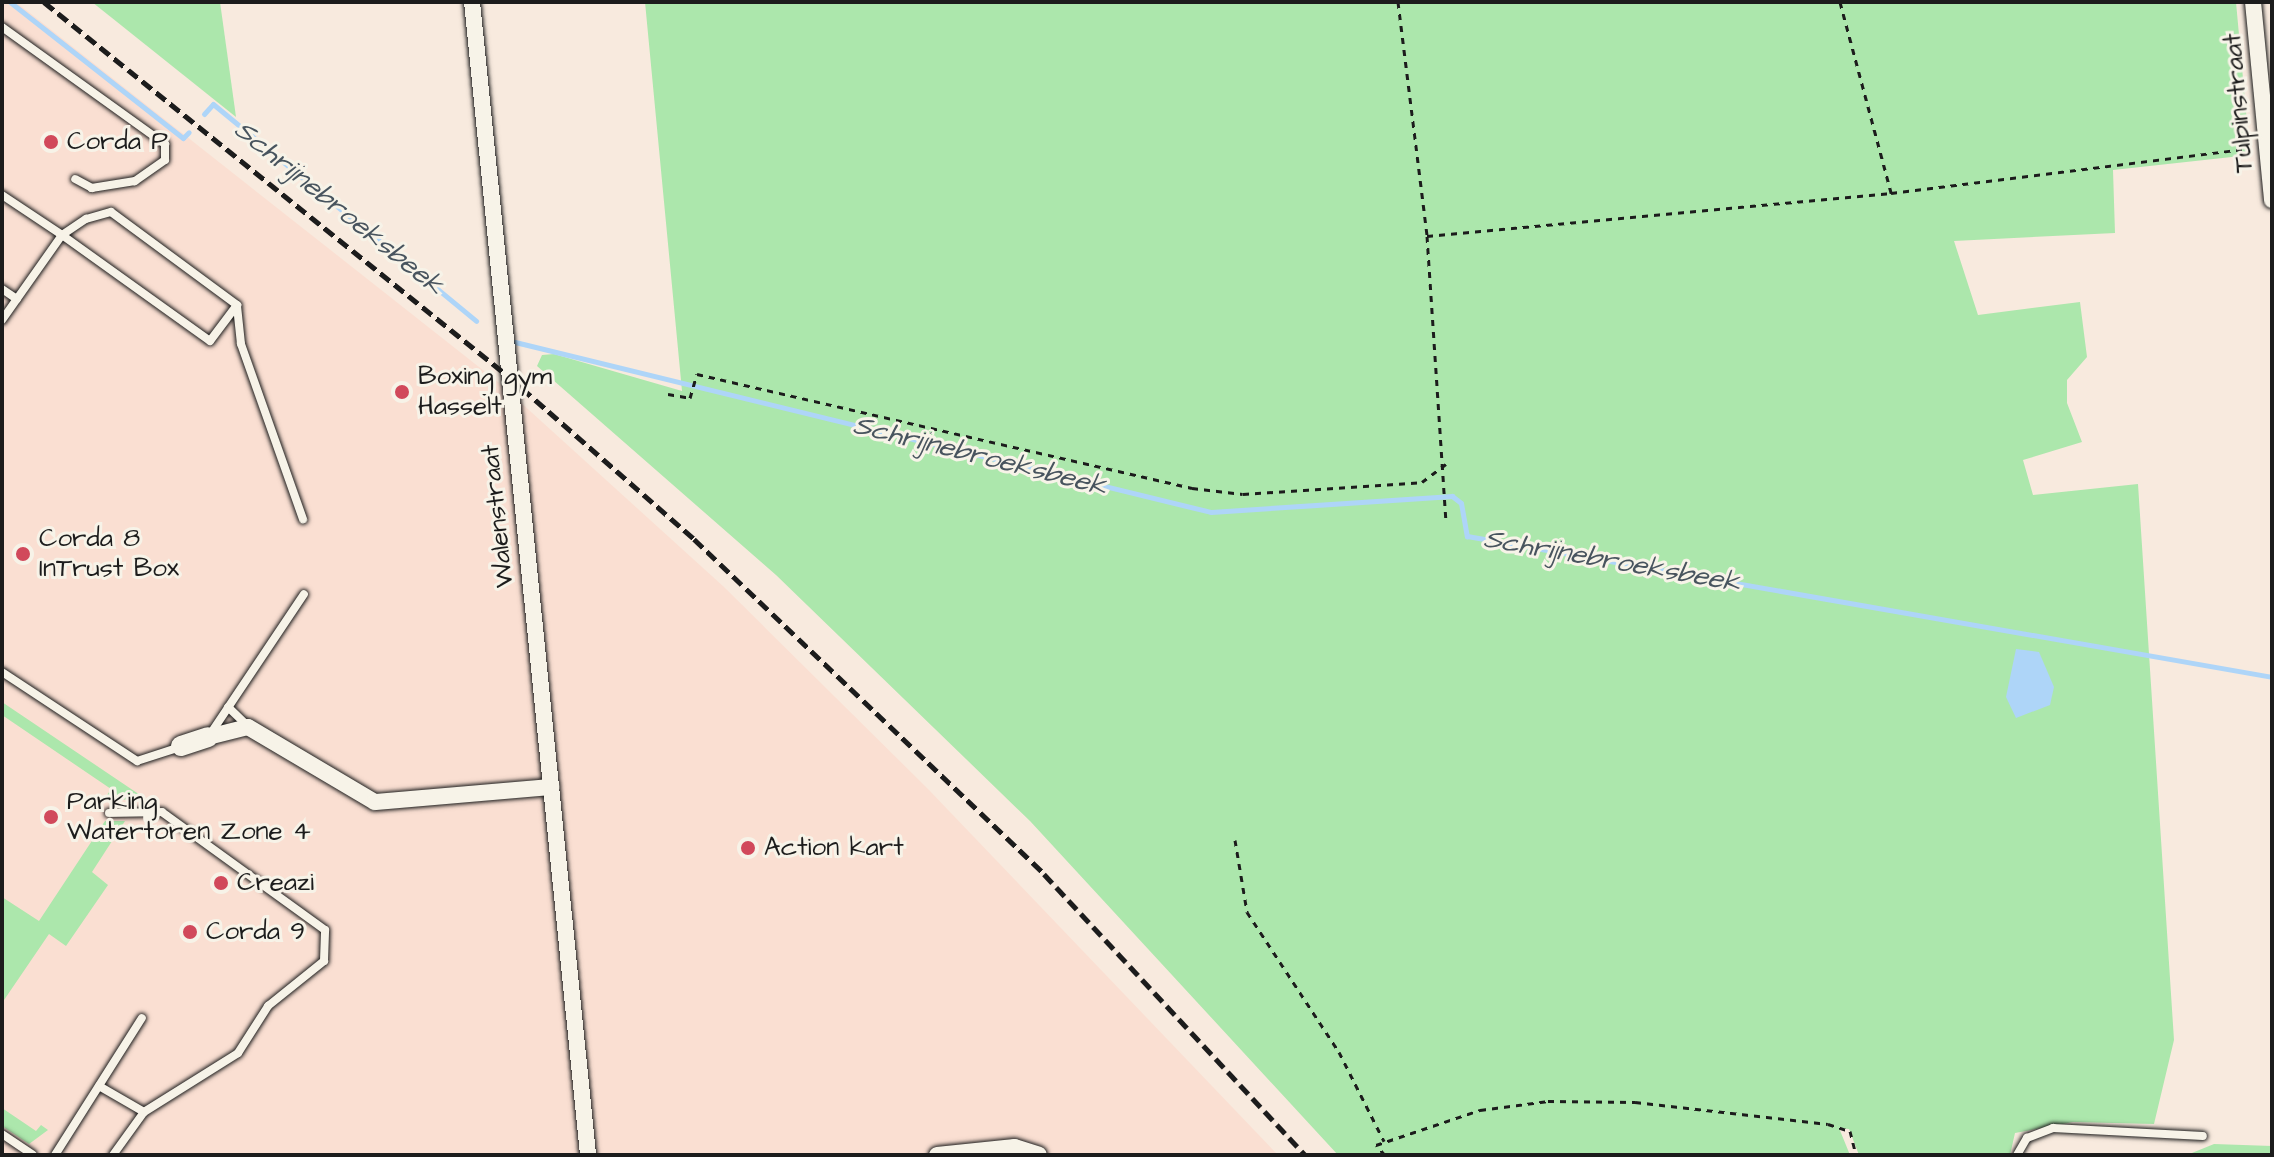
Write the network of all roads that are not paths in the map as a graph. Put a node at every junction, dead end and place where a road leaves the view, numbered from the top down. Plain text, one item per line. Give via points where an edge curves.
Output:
1 (472, 2) edge
2 (2253, 2) edge
3 (2, 27) edge
4 (75, 179) dead end
5 (2, 195) edge
6 (2272, 200) edge
7 (62, 235) junction
8 (2, 289) edge
9 (17, 299) junction
10 (237, 305) junction
11 (2, 320) edge
12 (303, 519) dead end
13 (304, 594) dead end
14 (2, 672) edge
15 (228, 707) junction
16 (248, 727) junction
17 (208, 737) junction
18 (181, 746) joint
19 (551, 787) junction
20 (109, 813) dead end
21 (142, 1018) dead end
22 (99, 1086) junction
23 (144, 1112) junction
24 (2, 1134) edge
25 (2203, 1136) dead end
26 (33, 1155) edge
27 (55, 1155) edge
28 (113, 1155) edge
29 (588, 1155) edge
30 (937, 1155) edge
31 (1039, 1155) edge
32 (2017, 1155) edge

1 - 19 street, Walenstraat
2 - 6 street, Tulpinstraat
3 - 4 lane via 165,144 165,160 135,181 92,188
5 - 7 lane
7 - 9 lane
7 - 10 lane via 86,219 111,212
7 - 10 lane via 210,341
8 - 9 lane
9 - 11 lane
10 - 12 lane via 241,344
13 - 15 lane
14 - 18 lane via 137,761
15 - 16 lane
15 - 17 lane
16 - 17 street
16 - 19 street via 375,802
17 - 18 street
19 - 29 street, Walenstraat
20 - 23 lane via 162,812 325,930 324,961 268,1006 238,1053
21 - 22 lane
22 - 23 lane
22 - 27 lane
23 - 28 lane
24 - 26 lane
25 - 32 lane via 2053,1128 2027,1138
30 - 31 street via 1015,1147

